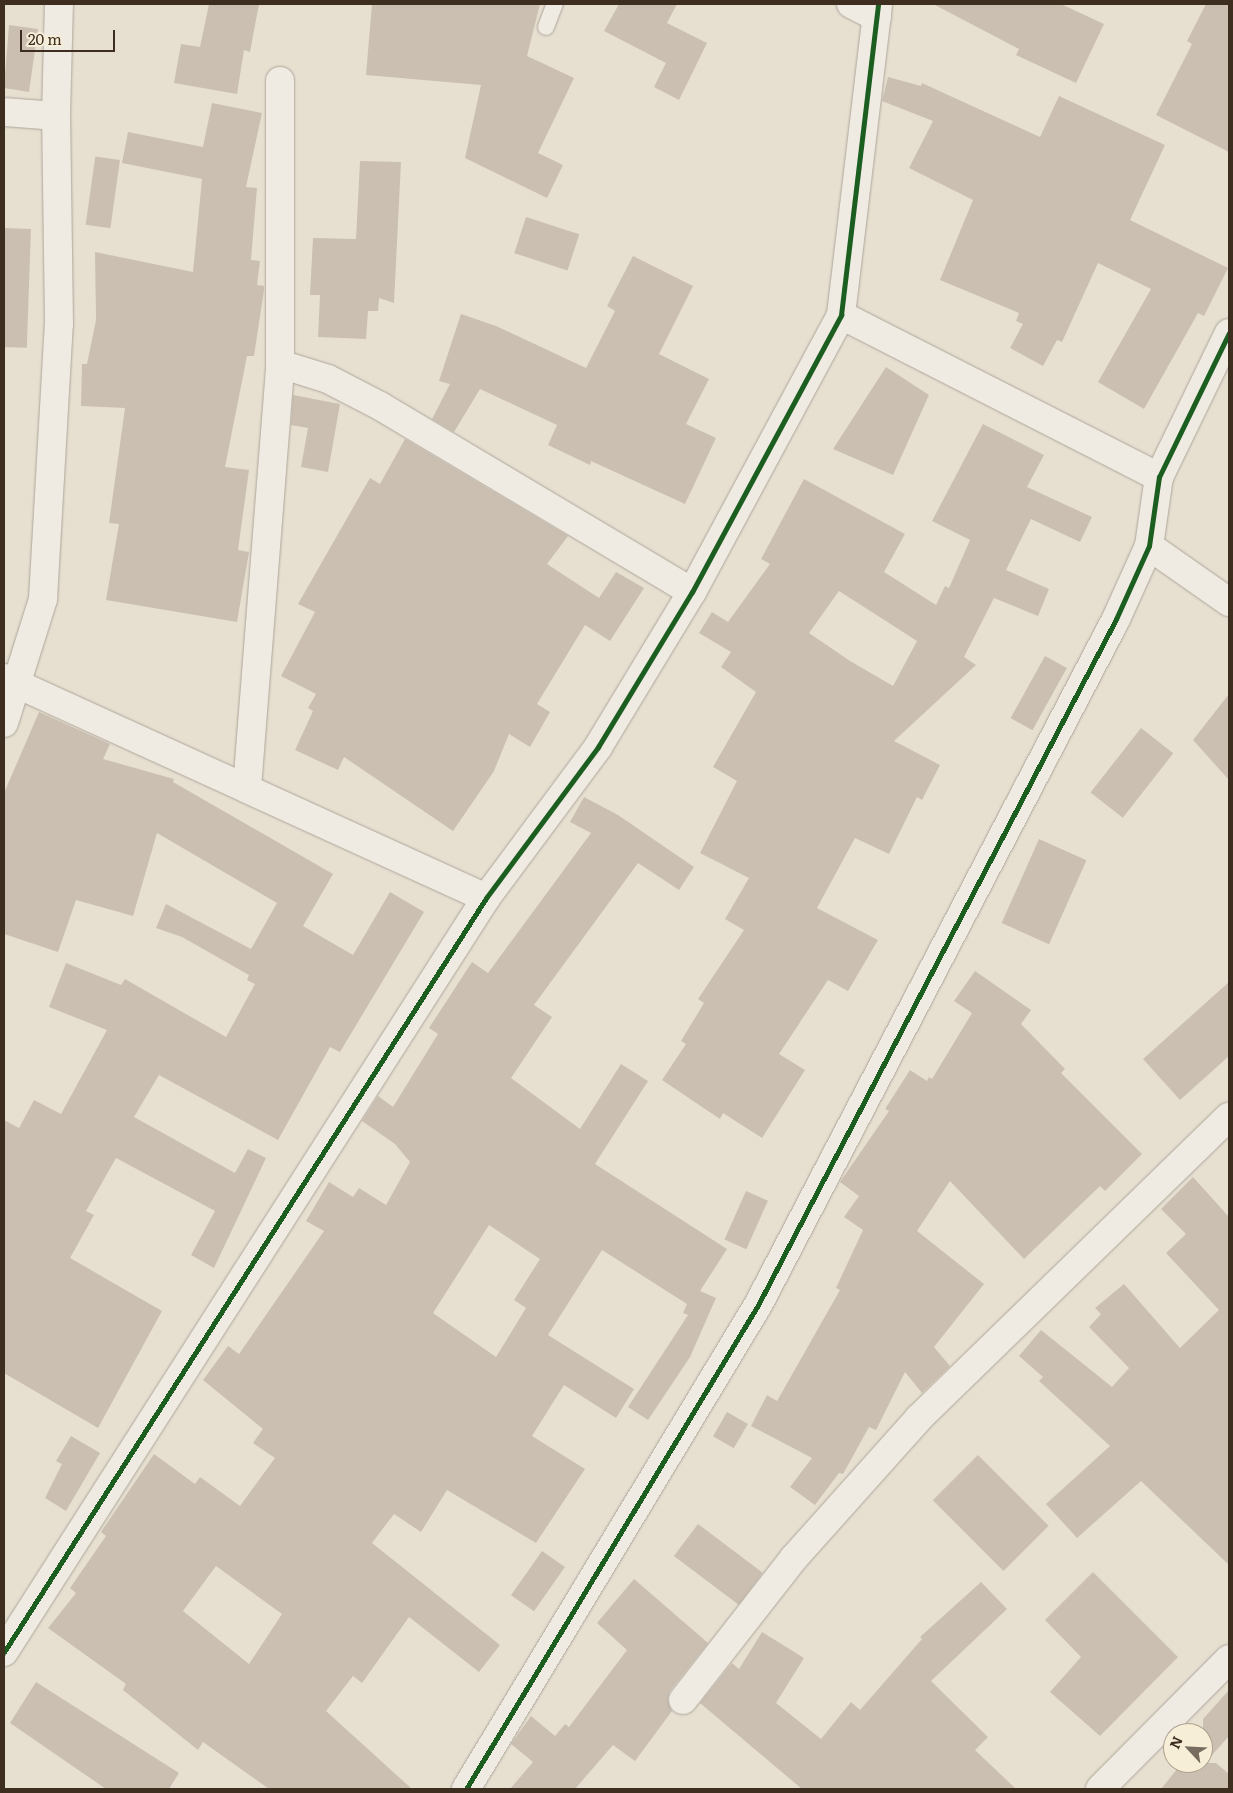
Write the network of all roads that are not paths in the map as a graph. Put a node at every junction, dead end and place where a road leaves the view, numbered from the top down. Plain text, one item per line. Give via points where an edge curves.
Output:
1 (59, 4) edge
2 (555, 4) edge
3 (851, 4) edge
4 (878, 10) edge
5 (546, 27) dead end
6 (280, 81) dead end
7 (4, 112) edge
8 (56, 116) junction
9 (841, 315) junction
10 (1229, 333) edge
11 (280, 364) junction
12 (1159, 477) junction
13 (1149, 546) junction
14 (692, 592) junction
15 (1229, 602) edge
16 (11, 681) edge
17 (4, 723) edge
18 (247, 788) junction
19 (486, 898) junction
20 (1229, 1116) edge
21 (4, 1652) edge
22 (1229, 1658) edge
23 (683, 1700) dead end
24 (466, 1789) edge
25 (1100, 1789) edge

1 - 8 street
2 - 5 lane
3 - 4 street
4 - 9 street
6 - 11 street
7 - 8 street
8 - 16 street via 59,324 43,599
9 - 12 street
9 - 14 street
10 - 12 street
11 - 14 street via 328,379 380,406
11 - 18 street
12 - 13 street
13 - 15 street
13 - 24 street via 1116,619 758,1305
14 - 19 street via 598,747
16 - 17 street
16 - 18 street
18 - 19 street
19 - 21 street
20 - 23 street via 920,1418 794,1558
22 - 25 street

